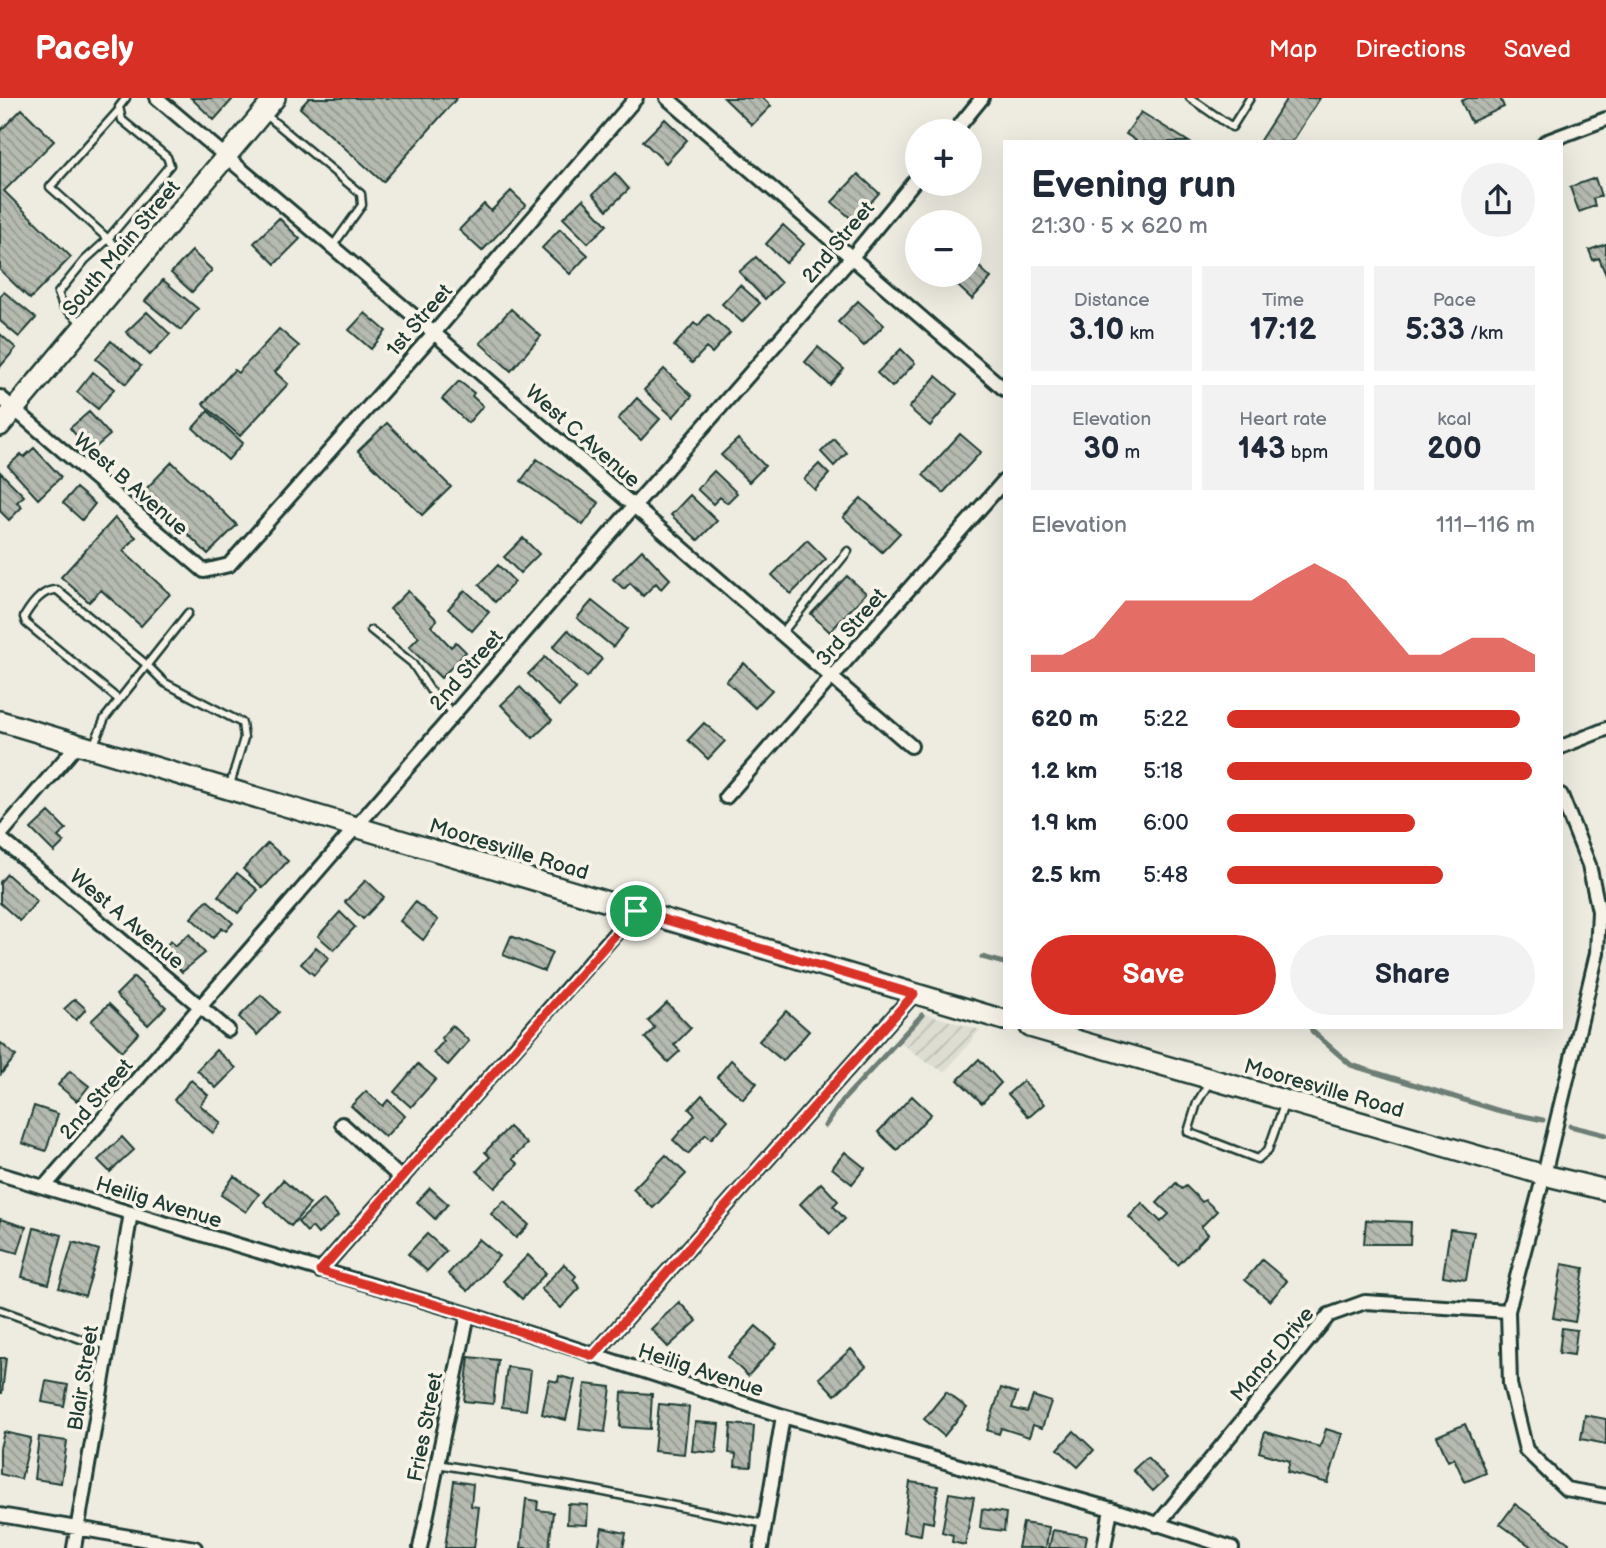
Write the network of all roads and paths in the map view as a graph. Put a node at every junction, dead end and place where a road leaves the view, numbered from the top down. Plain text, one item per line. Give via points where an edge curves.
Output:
1 (126, 98) edge
2 (157, 98) edge
3 (636, 98) edge
4 (667, 98) edge
5 (982, 98) edge
6 (1190, 98) edge
7 (1250, 98) edge
8 (270, 105) edge
9 (119, 110) junction
10 (965, 119) edge
11 (1606, 119) edge
12 (1550, 140) edge
13 (227, 157) junction
14 (905, 193) edge
15 (107, 240) junction
16 (332, 247) junction
17 (852, 257) junction
18 (136, 265) junction
19 (85, 326) junction
20 (433, 333) junction
21 (1003, 388) edge
22 (7, 403) edge
23 (0, 426) edge
24 (1003, 482) edge
25 (634, 506) junction
26 (848, 551) dead end
27 (229, 565) joint
28 (188, 613) dead end
29 (371, 631) dead end
30 (782, 633) junction
31 (147, 665) junction
32 (833, 677) junction
33 (119, 700) junction
34 (454, 714) junction
35 (0, 721) edge
36 (1606, 729) edge
37 (911, 746) dead end
38 (1563, 746) edge
39 (84, 747) junction
40 (229, 789) junction
41 (726, 797) dead end
42 (1563, 800) edge
43 (357, 826) junction
44 (0, 836) edge
45 (636, 911) junction
46 (914, 994) junction
47 (202, 1007) junction
48 (1003, 1020) edge
49 (1037, 1029) edge
50 (228, 1030) dead end
51 (1211, 1079) junction
52 (1286, 1101) junction
53 (342, 1124) dead end
54 (0, 1174) edge
55 (1544, 1175) junction
56 (402, 1179) junction
57 (44, 1188) junction
58 (1606, 1190) edge
59 (131, 1213) junction
60 (320, 1271) junction
61 (0, 1310) edge
62 (1508, 1311) junction
63 (468, 1314) junction
64 (107, 1345) junction
65 (593, 1356) junction
66 (783, 1416) junction
67 (437, 1464) junction
68 (1606, 1496) edge
69 (1111, 1509) junction
70 (0, 1515) edge
71 (765, 1524) junction
72 (1157, 1525) junction
73 (77, 1527) junction
74 (74, 1548) edge
75 (195, 1548) edge
76 (420, 1548) edge
77 (761, 1548) edge
78 (1104, 1548) edge
79 (1232, 1548) edge

1 - 9 lane
2 - 13 street, West C Avenue
3 - 20 street, 1st Street
4 - 17 street
5 - 10 street
6 - 7 lane via 1232,127
8 - 13 main road, South Main Street
8 - 16 lane via 360,194 362,205
9 - 15 lane via 122,120 167,157 170,165
9 - 15 lane via 50,187
11 - 12 street
13 - 16 street, West C Avenue
13 - 18 main road, South Main Street
14 - 17 street, 2nd Street
15 - 18 lane
15 - 19 lane via 58,293 63,306
16 - 20 street, West C Avenue
17 - 21 street
17 - 25 street, 2nd Street
18 - 19 main road, South Main Street
19 - 22 main road, South Main Street
20 - 25 street, West C Avenue
20 - 27 street, 1st Street
22 - 23 main road, South Main Street
22 - 27 street, West B Avenue via 204,571
24 - 32 street, 3rd Street
25 - 30 street, West C Avenue
25 - 34 street, 2nd Street
26 - 30 lane
28 - 31 lane
29 - 34 lane via 412,663
30 - 32 street, West C Avenue
31 - 33 lane
31 - 33 lane via 57,590 44,593 27,611 26,623
31 - 40 lane via 165,683 242,723 244,738
32 - 37 street, West C Avenue
32 - 41 street, 3rd Street
33 - 39 lane
34 - 43 street, 2nd Street
35 - 39 main road, Mooresville Road
36 - 38 street
39 - 40 main road, Mooresville Road
39 - 44 street
40 - 43 main road, Mooresville Road
42 - 55 street via 1589,865 1599,911 1597,953
43 - 45 main road, Mooresville Road
43 - 47 street, 2nd Street
44 - 47 street, West A Avenue
45 - 46 main road, Mooresville Road
45 - 56 street
46 - 48 main road, Mooresville Road
46 - 65 street
47 - 50 street, West A Avenue
47 - 57 street, 2nd Street
49 - 51 main road, Mooresville Road
51 - 52 main road, Mooresville Road
51 - 52 lane via 1188,1132 1258,1159 1268,1150
52 - 55 main road, Mooresville Road
53 - 56 street
54 - 57 street, Heilig Avenue
55 - 58 main road, Mooresville Road
55 - 62 street
56 - 60 street
57 - 59 street, Heilig Avenue
59 - 60 street, Heilig Avenue
59 - 64 street, Blair Street
60 - 63 street, Heilig Avenue
61 - 64 lane
62 - 68 street via 1510,1384 1526,1450 1566,1489
62 - 72 street, Manor Drive via 1365,1302 1329,1314
63 - 65 street, Heilig Avenue
63 - 67 street, Fries Street
64 - 73 street, Blair Street
65 - 66 street, Heilig Avenue
66 - 69 street, Heilig Avenue
66 - 71 street
67 - 71 lane
67 - 76 street, Fries Street
69 - 72 street, Heilig Avenue
69 - 78 street
70 - 73 street
71 - 77 street
72 - 79 street, Heilig Avenue
73 - 74 street, Blair Street
73 - 75 street

